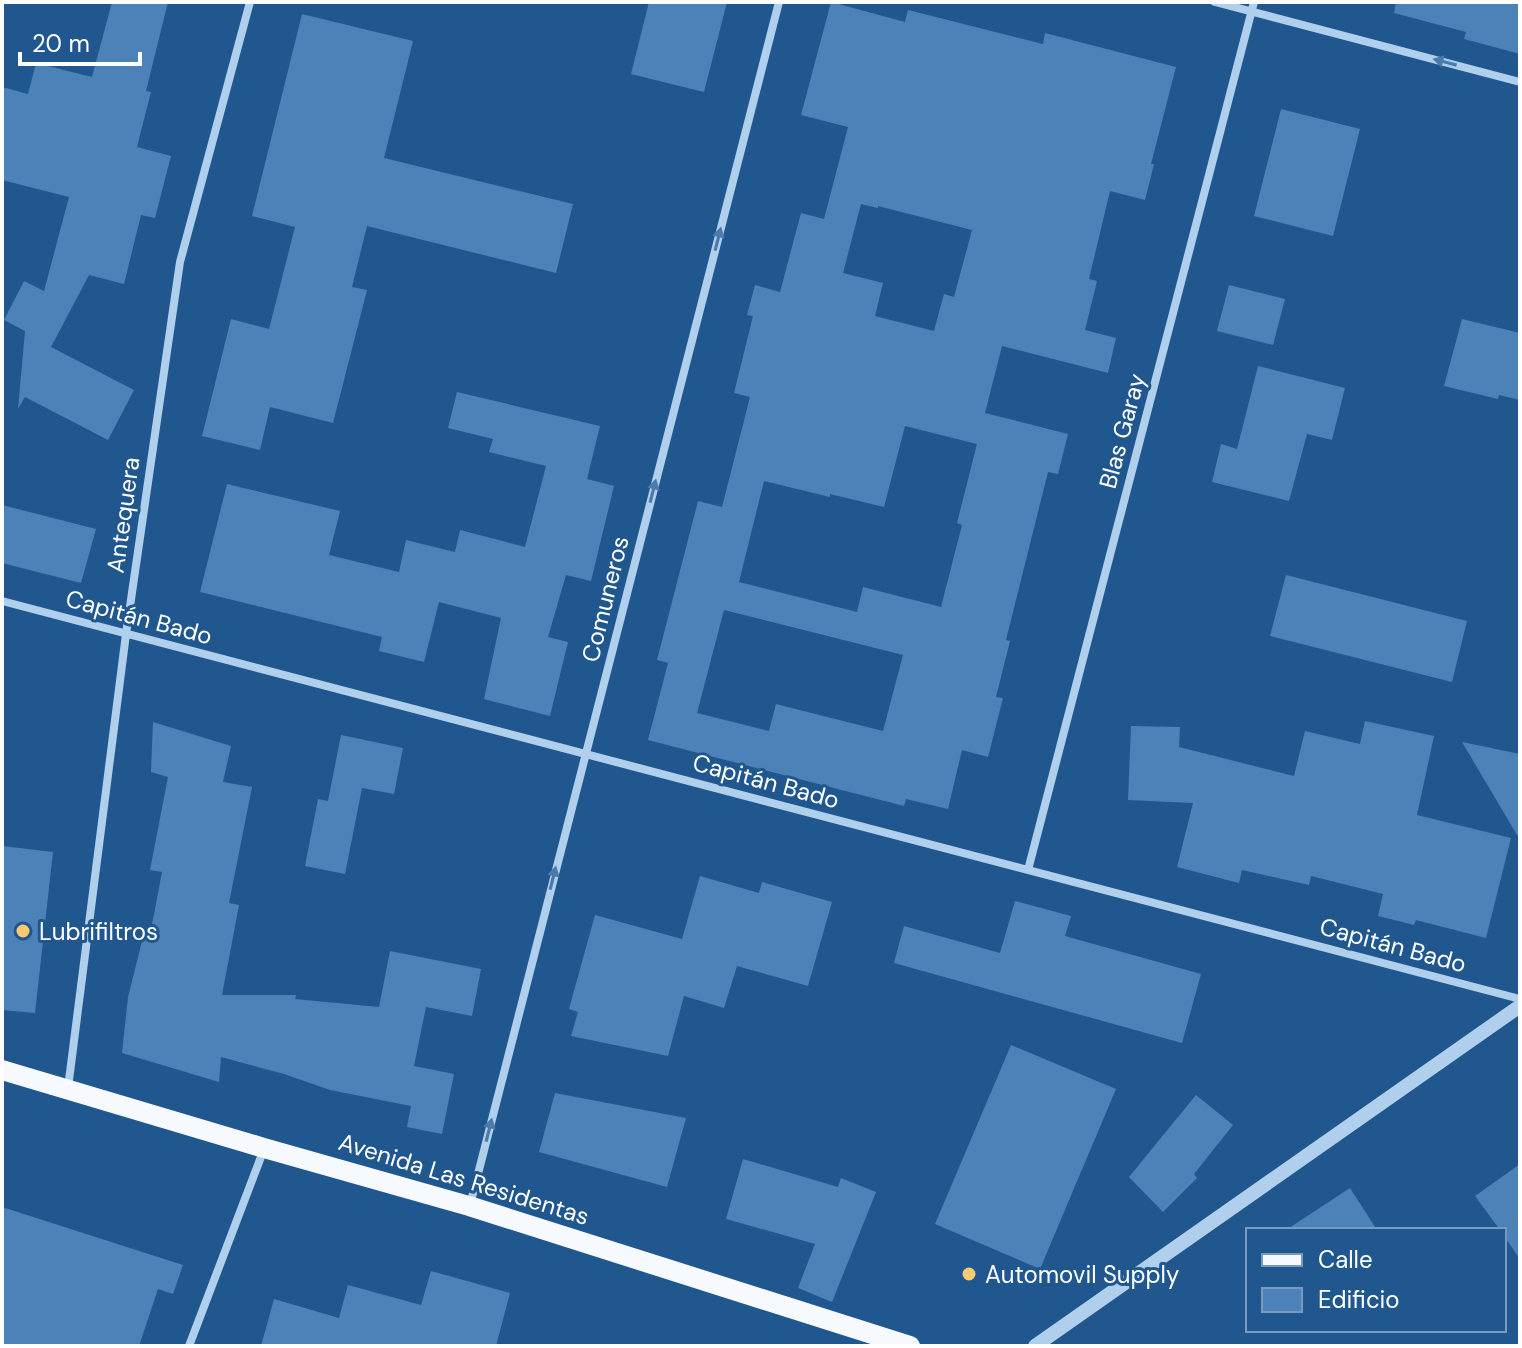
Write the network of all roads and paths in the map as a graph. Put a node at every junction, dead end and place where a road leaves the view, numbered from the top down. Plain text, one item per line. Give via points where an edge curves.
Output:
1 (250, 2) edge
2 (779, 2) edge
3 (1215, 2) edge
4 (1253, 7) edge
5 (1520, 82) edge
6 (2, 601) edge
7 (126, 634) junction
8 (585, 754) junction
9 (1028, 870) junction
10 (1520, 999) edge
11 (1520, 1006) edge
12 (2, 1070) edge
13 (68, 1089) junction
14 (264, 1148) junction
15 (469, 1206) junction
16 (189, 1346) edge
17 (910, 1346) edge
18 (1035, 1346) edge

1 - 7 street, Antequera via 180,262
8 -> 2 street, Comuneros
3 - 4 street
5 -> 4 street
4 - 9 street, Blas Garay
6 - 7 street, Capitán Bado
7 - 8 street, Capitán Bado
7 - 13 street, Antequera
8 - 9 street, Capitán Bado
15 -> 8 street, Comuneros
9 - 10 street, Capitán Bado
11 - 18 street
12 - 13 main road, Avenida Las Residentas
13 - 14 main road, Avenida Las Residentas
14 - 15 main road, Avenida Las Residentas
14 - 16 street
15 - 17 main road, Avenida Las Residentas

